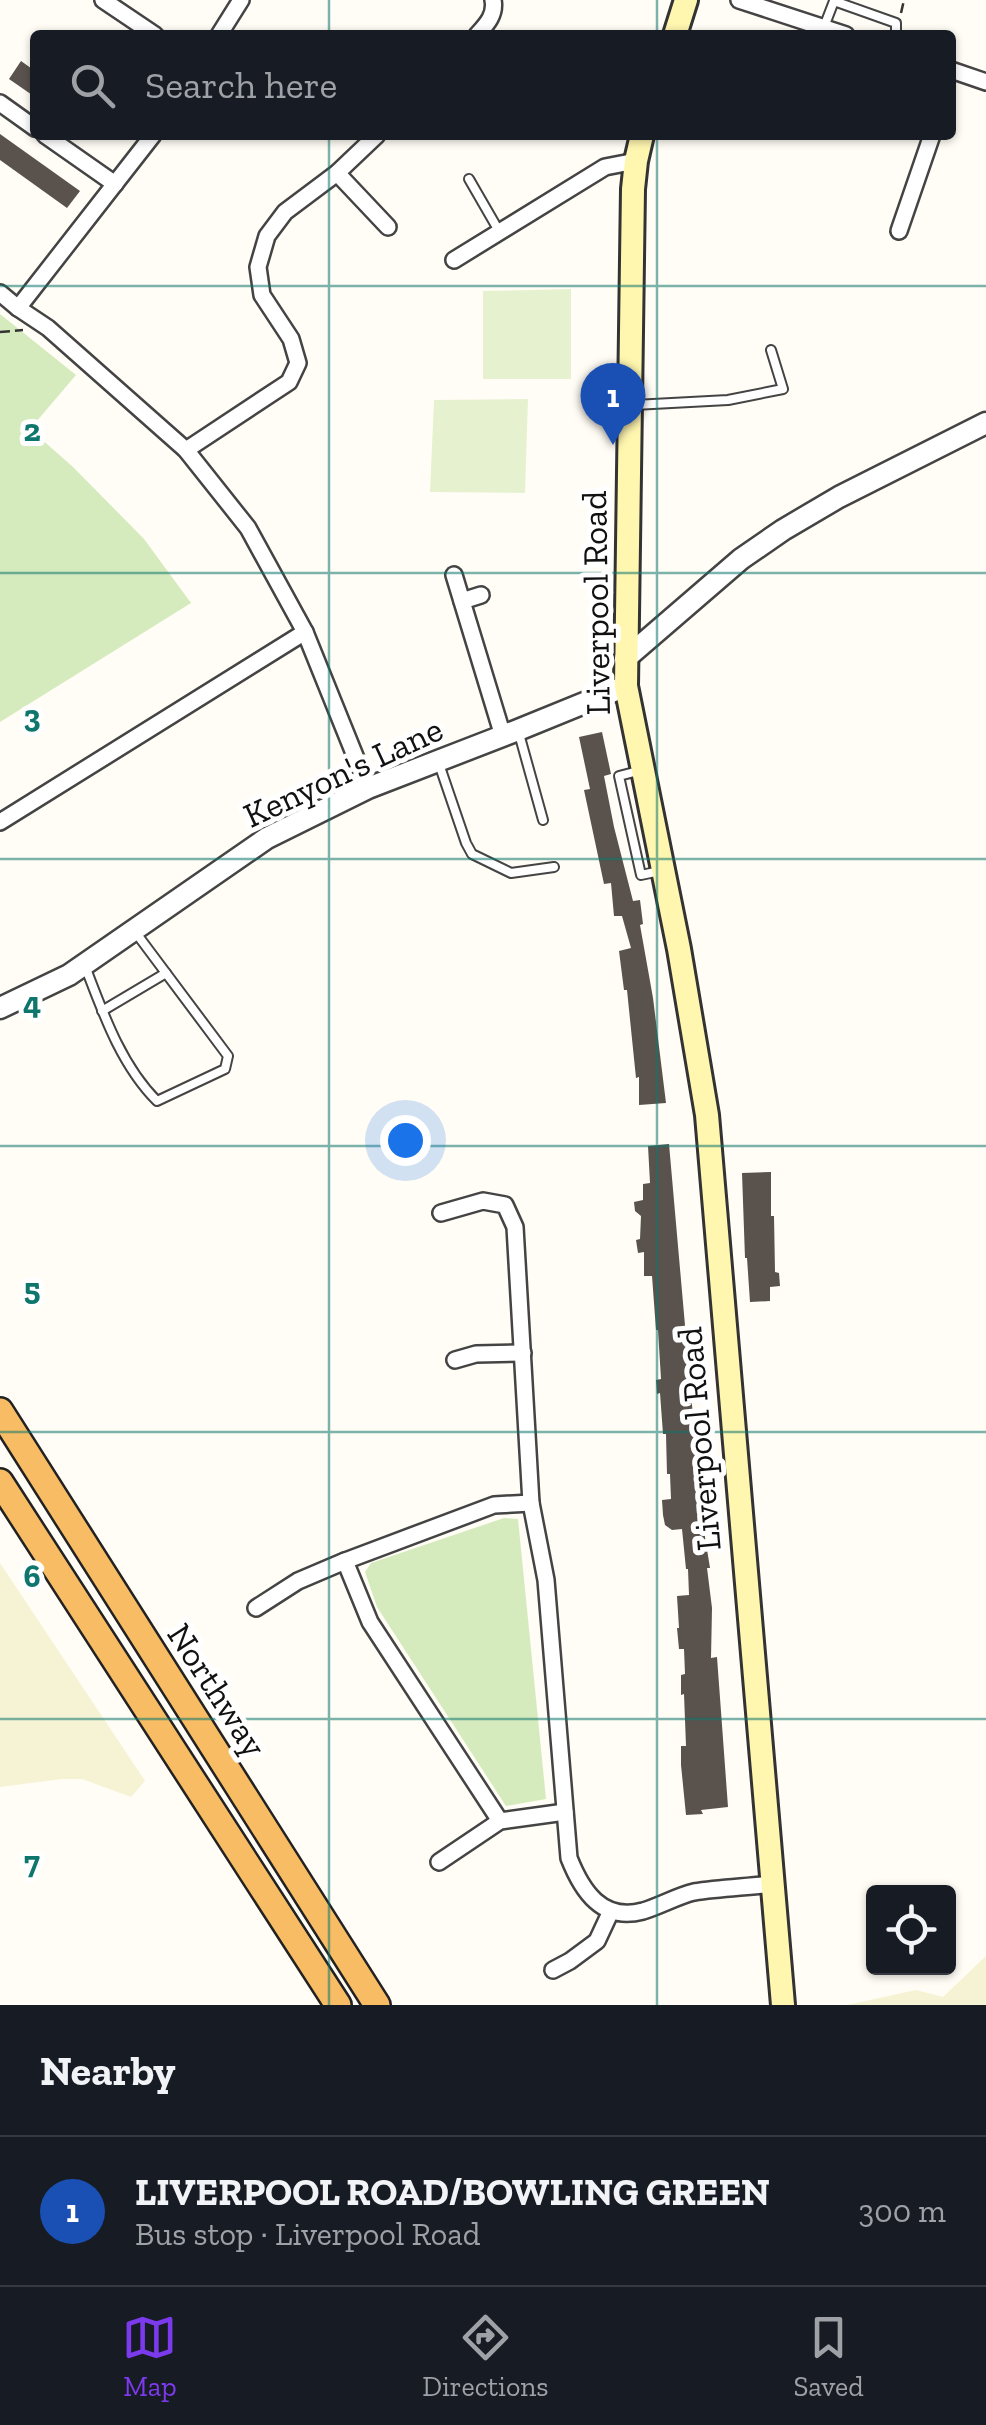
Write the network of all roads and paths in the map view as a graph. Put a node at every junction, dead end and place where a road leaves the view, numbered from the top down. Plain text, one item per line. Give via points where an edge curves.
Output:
1 (103, 0) edge
2 (241, 0) edge
3 (493, 0) edge
4 (686, 0) edge
5 (739, 0) edge
6 (824, 28) junction
7 (148, 30) edge
8 (222, 30) edge
9 (482, 30) edge
10 (677, 30) edge
11 (830, 30) edge
12 (896, 30) edge
13 (956, 75) edge
14 (986, 82) edge
15 (0, 103) edge
16 (30, 124) edge
17 (52, 140) edge
18 (149, 140) edge
19 (372, 140) edge
20 (641, 140) edge
21 (930, 140) edge
22 (636, 161) junction
23 (337, 172) junction
24 (469, 179) dead end
25 (115, 184) junction
26 (388, 227) dead end
27 (898, 231) dead end
28 (500, 232) junction
29 (454, 260) dead end
30 (0, 292) edge
31 (18, 308) junction
32 (771, 350) dead end
33 (630, 405) junction
34 (986, 423) edge
35 (186, 450) junction
36 (454, 575) dead end
37 (481, 596) dead end
38 (462, 602) junction
39 (305, 632) junction
40 (625, 660) junction
41 (626, 686) junction
42 (511, 733) junction
43 (438, 761) junction
44 (368, 788) junction
45 (543, 820) dead end
46 (0, 822) edge
47 (554, 867) dead end
48 (134, 930) junction
49 (84, 964) junction
50 (166, 973) junction
51 (0, 1008) edge
52 (102, 1011) junction
53 (442, 1213) dead end
54 (522, 1353) junction
55 (454, 1360) dead end
56 (0, 1411) edge
57 (0, 1482) edge
58 (531, 1503) junction
59 (345, 1561) junction
60 (256, 1608) dead end
61 (565, 1812) junction
62 (500, 1821) junction
63 (438, 1862) dead end
64 (772, 1884) junction
65 (611, 1911) junction
66 (554, 1970) dead end
67 (338, 2005) edge
68 (377, 2005) edge
69 (783, 2005) edge

1 - 7 street
2 - 8 street
3 - 9 street
4 - 10 main road
5 - 6 street
6 - 11 street
6 - 12 lane via 834,1 896,23
13 - 14 street
15 - 16 street
17 - 25 street
18 - 25 street
19 - 23 street
20 - 22 main road, Liverpool Road
21 - 27 street
22 - 28 street via 604,167
22 - 33 main road, Liverpool Road
23 - 26 street
23 - 35 street via 285,212 267,236 258,267 262,294 298,363 290,382
24 - 28 lane
25 - 31 street
28 - 29 street
30 - 31 street
31 - 35 street
32 - 33 lane via 783,389 728,400
33 - 40 main road, Liverpool Road
34 - 40 street via 783,530
35 - 39 street via 248,528
36 - 38 street
37 - 38 street
38 - 42 street
39 - 44 street
39 - 46 street
40 - 41 main road, Liverpool Road
41 - 42 street, Kenyon's Lane
41 - 64 main road, Liverpool Road via 707,1115
42 - 43 street, Kenyon's Lane
42 - 45 lane
43 - 44 street, Kenyon's Lane
43 - 47 lane via 472,854 512,874
44 - 48 street, Kenyon's Lane via 267,838
48 - 49 street, Kenyon's Lane
48 - 50 lane
49 - 51 street, Kenyon's Lane
49 - 52 lane
50 - 52 lane
50 - 52 lane via 228,1056 225,1069 157,1101
53 - 54 street via 483,1201 505,1205 516,1227
54 - 55 street
54 - 58 street
56 - 68 highway, Northway
57 - 67 highway, Northway
58 - 59 street via 494,1505
58 - 61 street via 546,1580
59 - 60 street
59 - 62 street via 370,1622
61 - 62 street
61 - 65 street via 569,1858 580,1885
62 - 63 street
64 - 65 street via 692,1892 640,1912
64 - 69 main road, Liverpool Road
65 - 66 street via 597,1941

